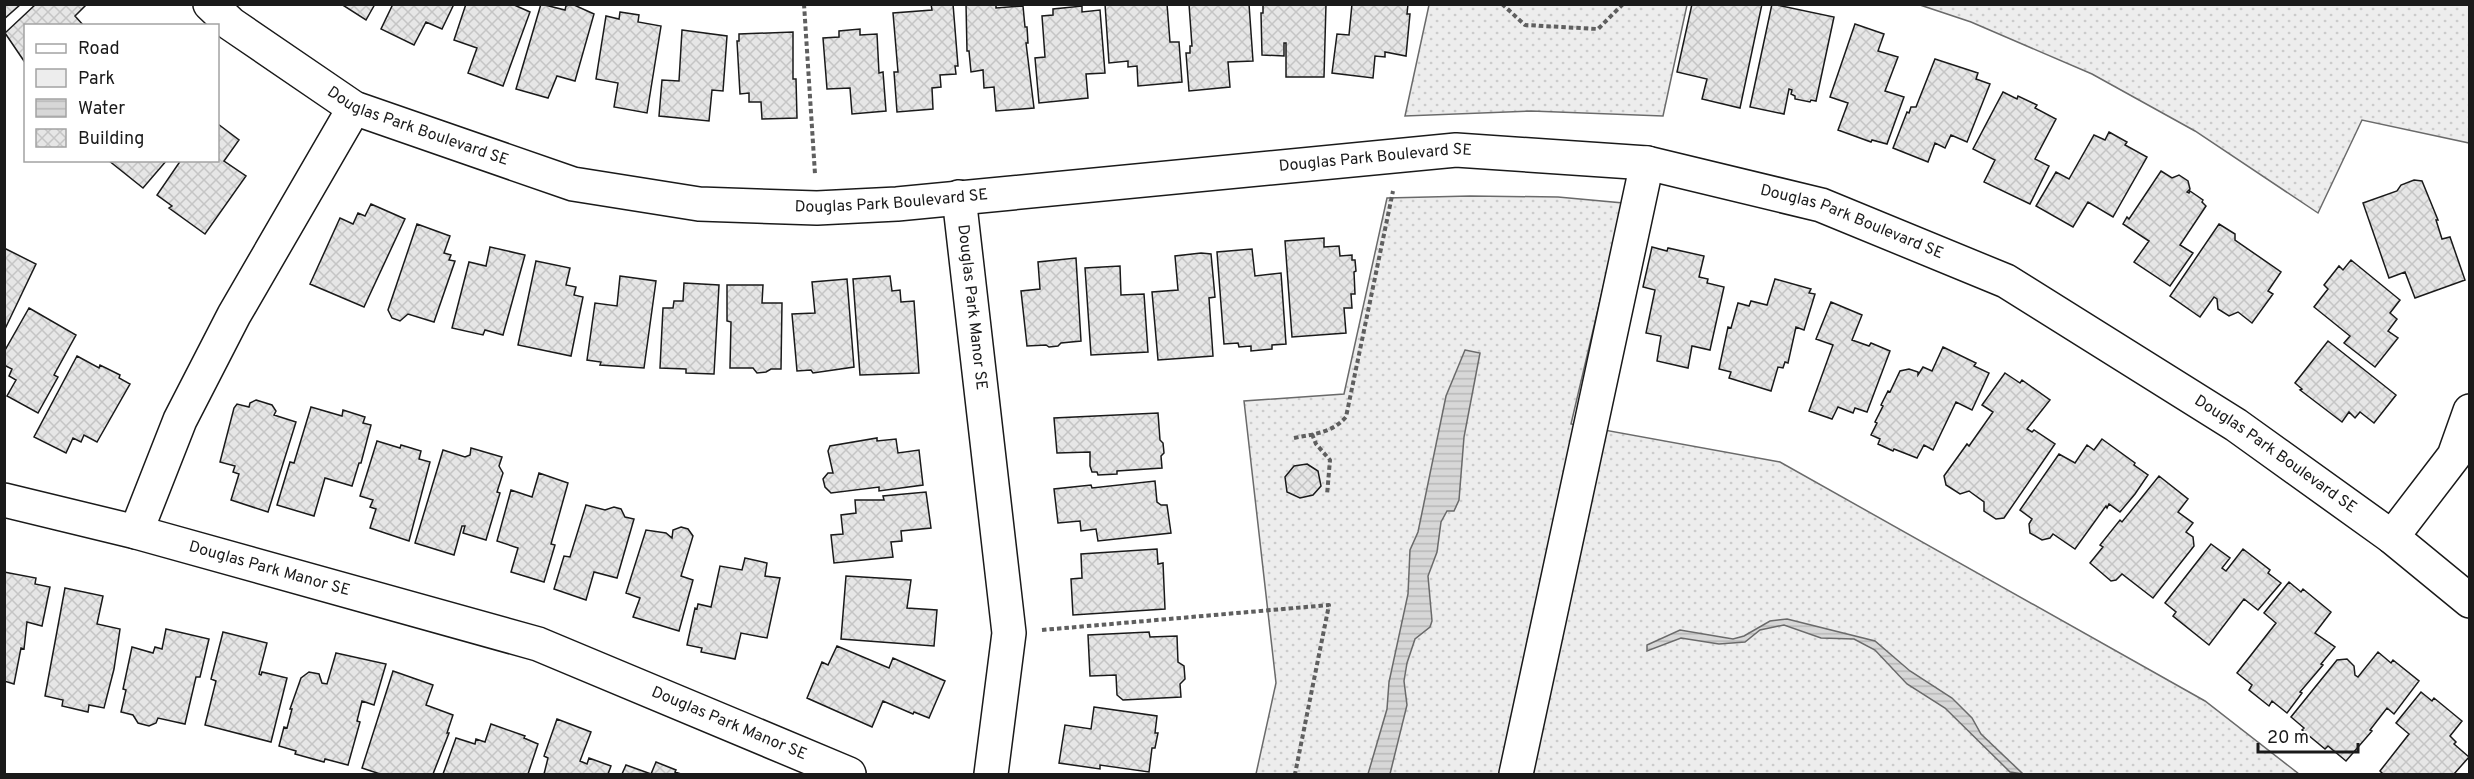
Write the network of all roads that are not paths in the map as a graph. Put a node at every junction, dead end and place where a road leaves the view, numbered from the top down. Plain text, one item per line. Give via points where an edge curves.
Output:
1 (210, 4) edge
2 (354, 108) junction
3 (1647, 163) junction
4 (959, 197) junction
5 (2469, 411) edge
6 (4, 500) edge
7 (136, 532) junction
8 (2392, 537) junction
9 (2469, 601) edge
10 (849, 774) edge
11 (991, 774) edge
12 (1516, 774) edge

1 - 2 street, Douglas Park Boulevard SE via 231,24
2 - 4 street, Douglas Park Boulevard SE via 573,184 699,204 817,208
2 - 7 street via 234,315 180,420
3 - 4 street, Douglas Park Boulevard SE via 1456,150
3 - 8 street, Douglas Park Boulevard SE via 1821,205 2006,282 2236,425
3 - 12 street
4 - 11 street, Douglas Park Manor SE via 1009,633
5 - 8 street via 2454,456
6 - 7 street, Douglas Park Manor SE
7 - 10 street, Douglas Park Manor SE via 537,644
8 - 9 street, Douglas Park Boulevard SE

